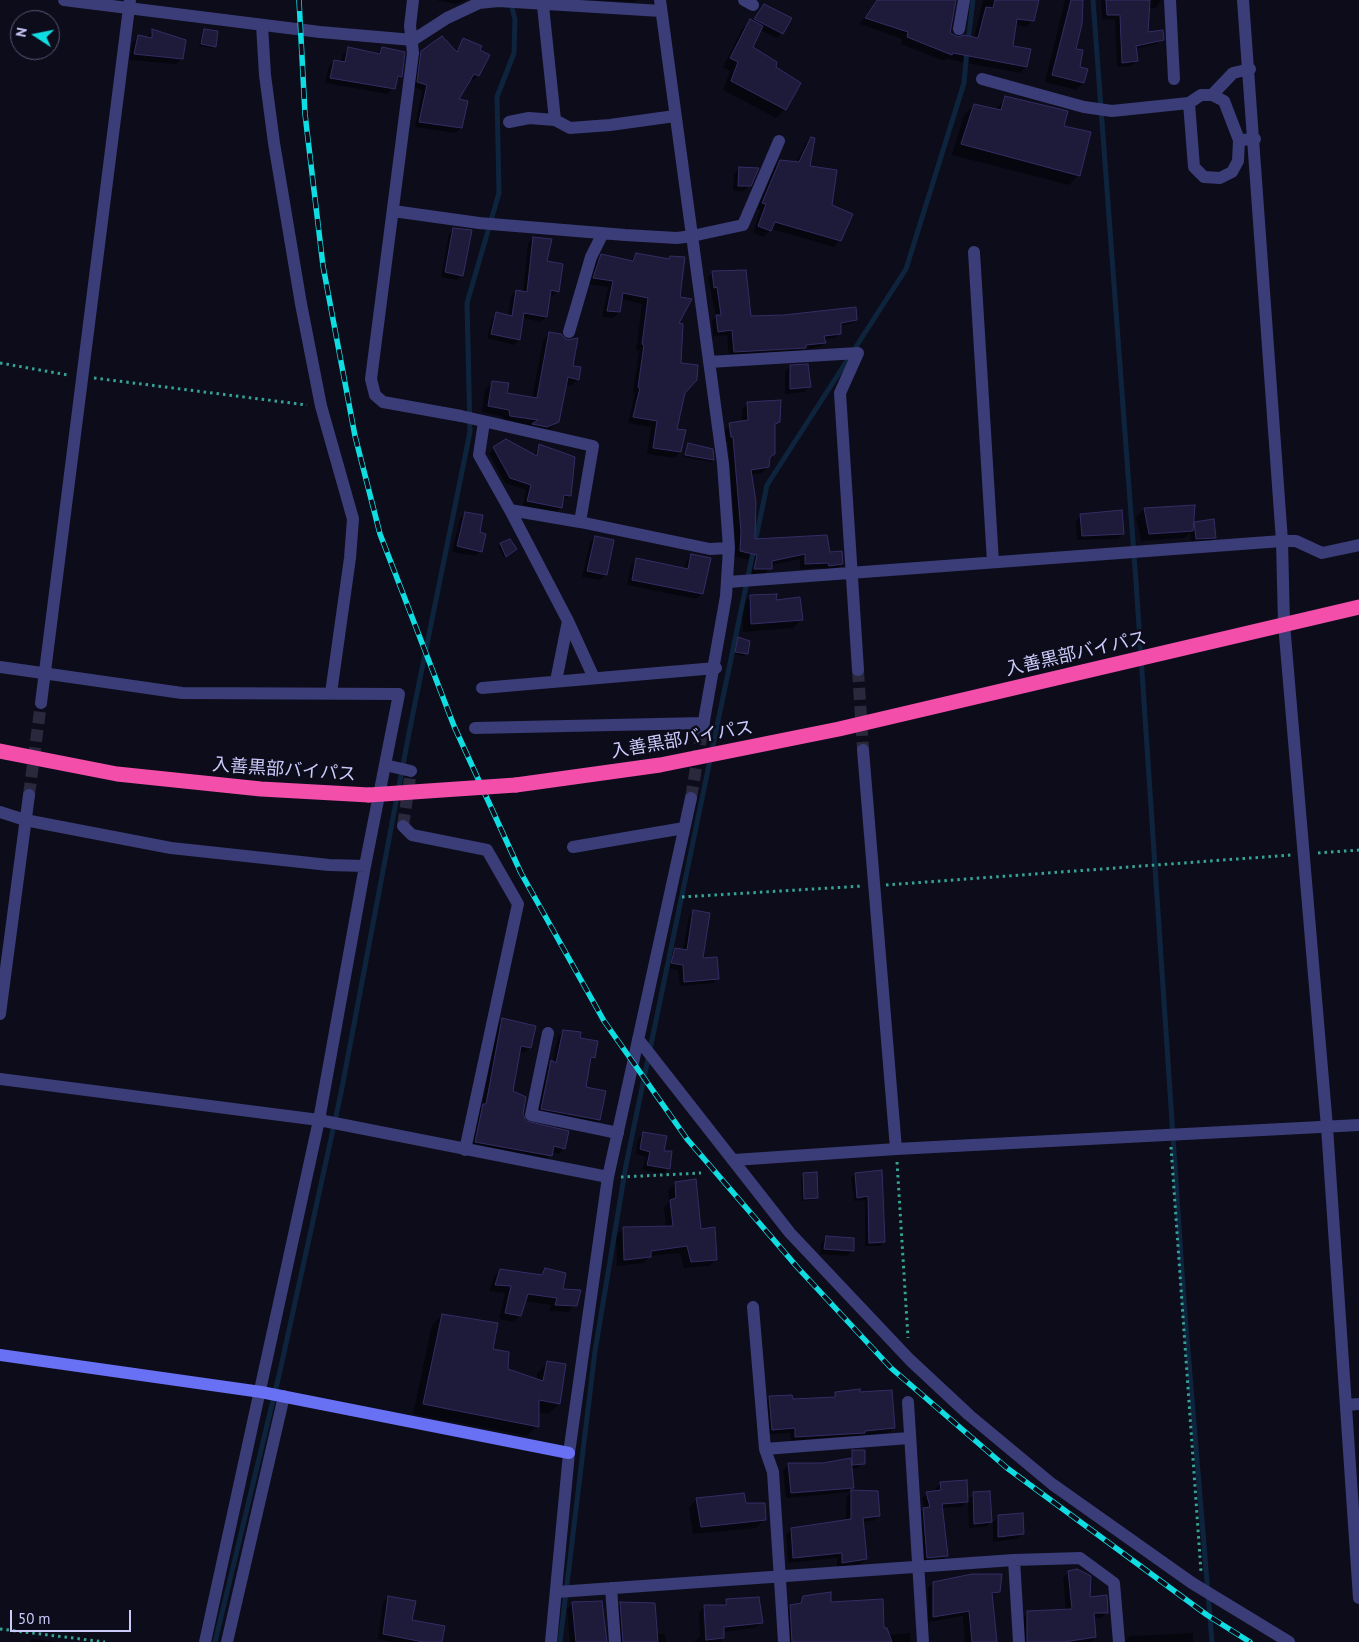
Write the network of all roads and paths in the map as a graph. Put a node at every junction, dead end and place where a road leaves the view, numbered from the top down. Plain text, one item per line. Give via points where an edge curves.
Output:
1 (64, 0) edge
2 (413, 0) edge
3 (964, 0) edge
4 (1170, 0) edge
5 (1243, 0) edge
6 (129, 4) edge
7 (543, 6) junction
8 (661, 6) edge
9 (262, 25) junction
10 (960, 30) dead end
11 (413, 40) junction
12 (1250, 68) junction
13 (982, 79) dead end
14 (1174, 79) dead end
15 (1212, 95) junction
16 (1189, 104) junction
17 (675, 116) junction
18 (555, 120) junction
19 (509, 122) dead end
20 (1254, 139) junction
21 (1239, 140) junction
22 (779, 142) dead end
23 (393, 211) junction
24 (602, 233) junction
25 (692, 236) junction
26 (974, 252) dead end
27 (569, 332) dead end
28 (709, 362) junction
29 (0, 363) edge
30 (81, 376) junction
31 (321, 406) junction
32 (484, 422) junction
33 (510, 510) junction
34 (580, 522) junction
35 (1282, 541) junction
36 (1359, 545) edge
37 (729, 548) junction
38 (993, 562) junction
39 (853, 572) junction
40 (728, 582) junction
41 (1359, 607) edge
42 (568, 621) junction
43 (1284, 624) junction
44 (0, 667) edge
45 (716, 668) junction
46 (858, 670) tunnel mouth
47 (44, 674) junction
48 (594, 678) junction
49 (556, 681) junction
50 (482, 688) dead end
51 (331, 693) junction
52 (41, 703) tunnel mouth
53 (475, 728) dead end
54 (863, 750) tunnel mouth
55 (0, 751) edge
56 (385, 765) junction
57 (411, 771) dead end
58 (29, 795) tunnel mouth
59 (691, 798) tunnel mouth
60 (0, 812) edge
61 (25, 820) junction
62 (403, 826) dead end
63 (684, 828) junction
64 (573, 847) dead end
65 (1359, 850) edge
66 (1304, 854) junction
67 (366, 866) junction
68 (874, 886) junction
69 (669, 898) junction
70 (0, 1014) edge
71 (548, 1033) dead end
72 (638, 1039) junction
73 (0, 1079) edge
74 (319, 1120) junction
75 (1359, 1125) edge
76 (1327, 1127) junction
77 (618, 1133) junction
78 (1170, 1134) junction
79 (896, 1149) junction
80 (465, 1150) junction
81 (734, 1160) junction
82 (701, 1173) dead end
83 (608, 1177) junction
84 (753, 1307) dead end
85 (0, 1355) edge
86 (910, 1360) junction
87 (261, 1392) junction
88 (284, 1396) junction
89 (908, 1402) dead end
90 (1353, 1404) edge
91 (909, 1438) junction
92 (764, 1449) junction
93 (569, 1453) junction
94 (1014, 1560) junction
95 (917, 1568) junction
96 (780, 1578) junction
97 (611, 1588) junction
98 (1202, 1589) junction
99 (557, 1592) junction
100 (1359, 1598) edge
101 (0, 1629) edge
102 (106, 1642) edge
103 (205, 1642) edge
104 (227, 1642) edge
105 (551, 1642) edge
106 (616, 1642) edge
107 (784, 1642) edge
108 (923, 1642) edge
109 (1019, 1642) edge
110 (1118, 1642) edge
111 (1289, 1642) edge

1 - 6 street
2 - 11 street via 410,26
3 - 10 street
4 - 14 street
5 - 12 street
6 - 9 street
6 - 30 street
7 - 8 street
7 - 11 street via 479,3 446,18
7 - 18 street
8 - 17 street
9 - 11 street
9 - 31 street via 274,143
11 - 23 street
12 - 15 street via 1233,73
12 - 20 street
13 - 16 street via 1084,107 1112,111
15 - 16 street via 1201,95
15 - 21 street via 1224,101
16 - 21 street via 1194,166 1204,177 1220,178 1232,172 1238,161
17 - 18 street via 570,128
17 - 25 street
18 - 19 street via 529,118
20 - 21 street
20 - 35 street
22 - 25 street via 743,225
23 - 24 street via 479,223
23 - 32 street via 372,378 375,395 383,402
24 - 25 street
24 - 27 street via 591,257
25 - 28 street
26 - 38 street
28 - 37 street via 724,464
28 - 39 street via 858,353 840,393
29 - 30 path
30 - 31 path
30 - 47 street
31 - 51 street via 353,519
32 - 33 street via 479,455
32 - 34 street via 593,446
33 - 34 street
33 - 42 street
34 - 37 street via 710,549
35 - 36 street via 1296,541 1322,553
35 - 38 street
35 - 43 street
37 - 40 street
38 - 39 street
39 - 40 street
39 - 46 street
40 - 45 street
41 - 43 highway, 入善黒部バイパス
42 - 48 street
42 - 49 street
43 - 55 highway, 入善黒部バイパス, bridge via 839,729 660,765 516,785 368,795 261,789 117,774
43 - 66 street
44 - 47 street
45 - 48 street
45 - 53 street via 703,728
47 - 51 street via 182,692
47 - 52 street
48 - 49 street
49 - 50 street
51 - 56 street via 399,694
54 - 68 street
56 - 57 street
56 - 67 street
58 - 61 street
59 - 63 street
60 - 61 street
61 - 67 street via 171,848
61 - 70 street
62 - 80 street via 412,835 487,850 518,904
63 - 64 street
63 - 69 street
65 - 66 path
66 - 68 path
66 - 76 street
67 - 74 street
68 - 69 path
68 - 79 street
69 - 72 street
71 - 77 street via 531,1115
72 - 77 street
72 - 81 street
73 - 74 street
74 - 80 street
74 - 87 street
75 - 76 street
76 - 78 street
76 - 90 street
77 - 83 street
78 - 79 street
78 - 98 path
79 - 81 street
79 - 86 path
80 - 83 street
81 - 86 street via 790,1233
82 - 83 path
83 - 93 street
84 - 92 street
85 - 87 street
86 - 98 street via 969,1415 1052,1484
87 - 88 street
87 - 103 street
88 - 93 street
88 - 104 street
89 - 91 street
90 - 100 street
91 - 92 street
91 - 95 street
92 - 96 street via 773,1472
93 - 99 street
94 - 95 street
94 - 109 street
94 - 110 street via 1080,1558 1114,1583
95 - 96 street
95 - 108 street
96 - 97 street
96 - 107 street
97 - 99 street
97 - 106 street
98 - 111 street
99 - 105 street
101 - 102 path

